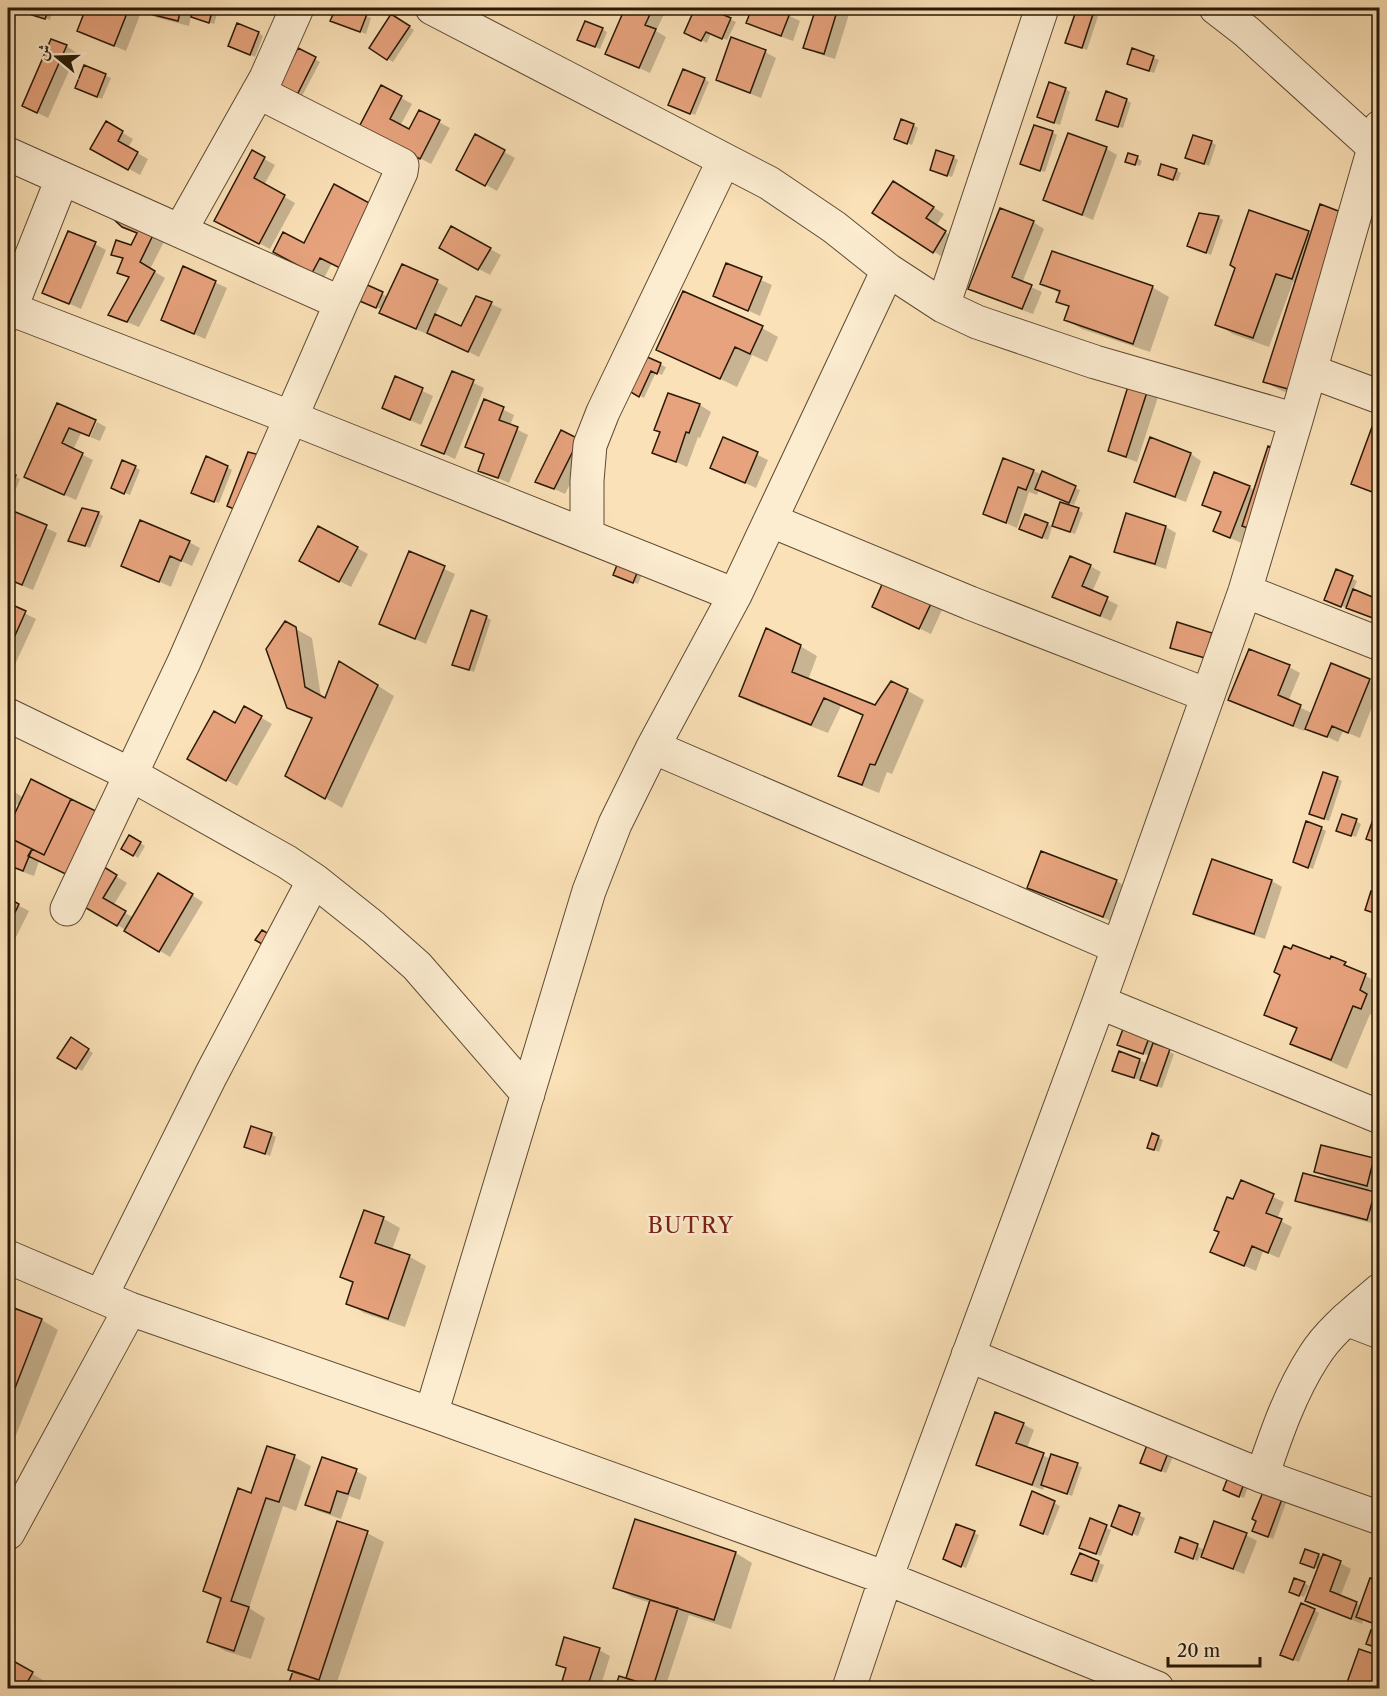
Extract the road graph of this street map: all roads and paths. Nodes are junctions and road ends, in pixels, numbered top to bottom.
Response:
1 (297, 8) edge
2 (432, 8) edge
3 (1042, 8) edge
4 (1216, 8) edge
5 (258, 92) junction
6 (1377, 137) edge
7 (8, 154) edge
8 (724, 160) junction
9 (62, 179) junction
10 (1372, 186) edge
11 (180, 231) junction
12 (888, 270) junction
13 (340, 303) junction
14 (943, 306) junction
15 (8, 311) edge
16 (1310, 371) junction
17 (1380, 397) edge
18 (292, 418) junction
19 (1296, 420) junction
20 (772, 521) junction
21 (587, 536) junction
22 (1245, 591) junction
23 (735, 595) junction
24 (1380, 644) edge
25 (1207, 695) junction
26 (8, 715) edge
27 (652, 747) junction
28 (132, 775) junction
29 (314, 880) junction
30 (67, 909) dead end
31 (1118, 947) junction
32 (1099, 1002) junction
33 (528, 1094) junction
34 (1380, 1117) edge
35 (8, 1257) edge
36 (1380, 1290) edge
37 (115, 1303) junction
38 (1346, 1319) junction
39 (1380, 1332) edge
40 (968, 1355) junction
41 (431, 1414) junction
42 (1262, 1476) junction
43 (1380, 1518) edge
44 (8, 1533) edge
45 (886, 1578) junction
46 (849, 1689) edge
47 (1157, 1689) edge

1 - 5 street
2 - 8 street
3 - 14 street
4 - 6 street
5 - 11 street
5 - 13 street
6 - 10 street
7 - 9 street
8 - 12 street
8 - 21 street
9 - 11 street
9 - 15 street
10 - 16 street
11 - 13 street
12 - 14 street
12 - 20 street
13 - 18 street
14 - 19 street
15 - 18 street
16 - 17 street
16 - 19 street
18 - 21 street
18 - 28 street
19 - 22 street
20 - 23 street
20 - 25 street
21 - 23 street
22 - 24 street
22 - 25 street
23 - 27 street
25 - 31 street
26 - 28 street
27 - 31 street
27 - 33 street
28 - 29 street
28 - 30 street
29 - 33 street
29 - 37 street
31 - 32 street
32 - 34 street
32 - 40 street
33 - 41 street
35 - 37 street
36 - 38 street
37 - 41 street
37 - 44 street
38 - 39 street
38 - 42 street
40 - 42 street
40 - 45 street
41 - 45 street
42 - 43 street
45 - 46 street
45 - 47 street

